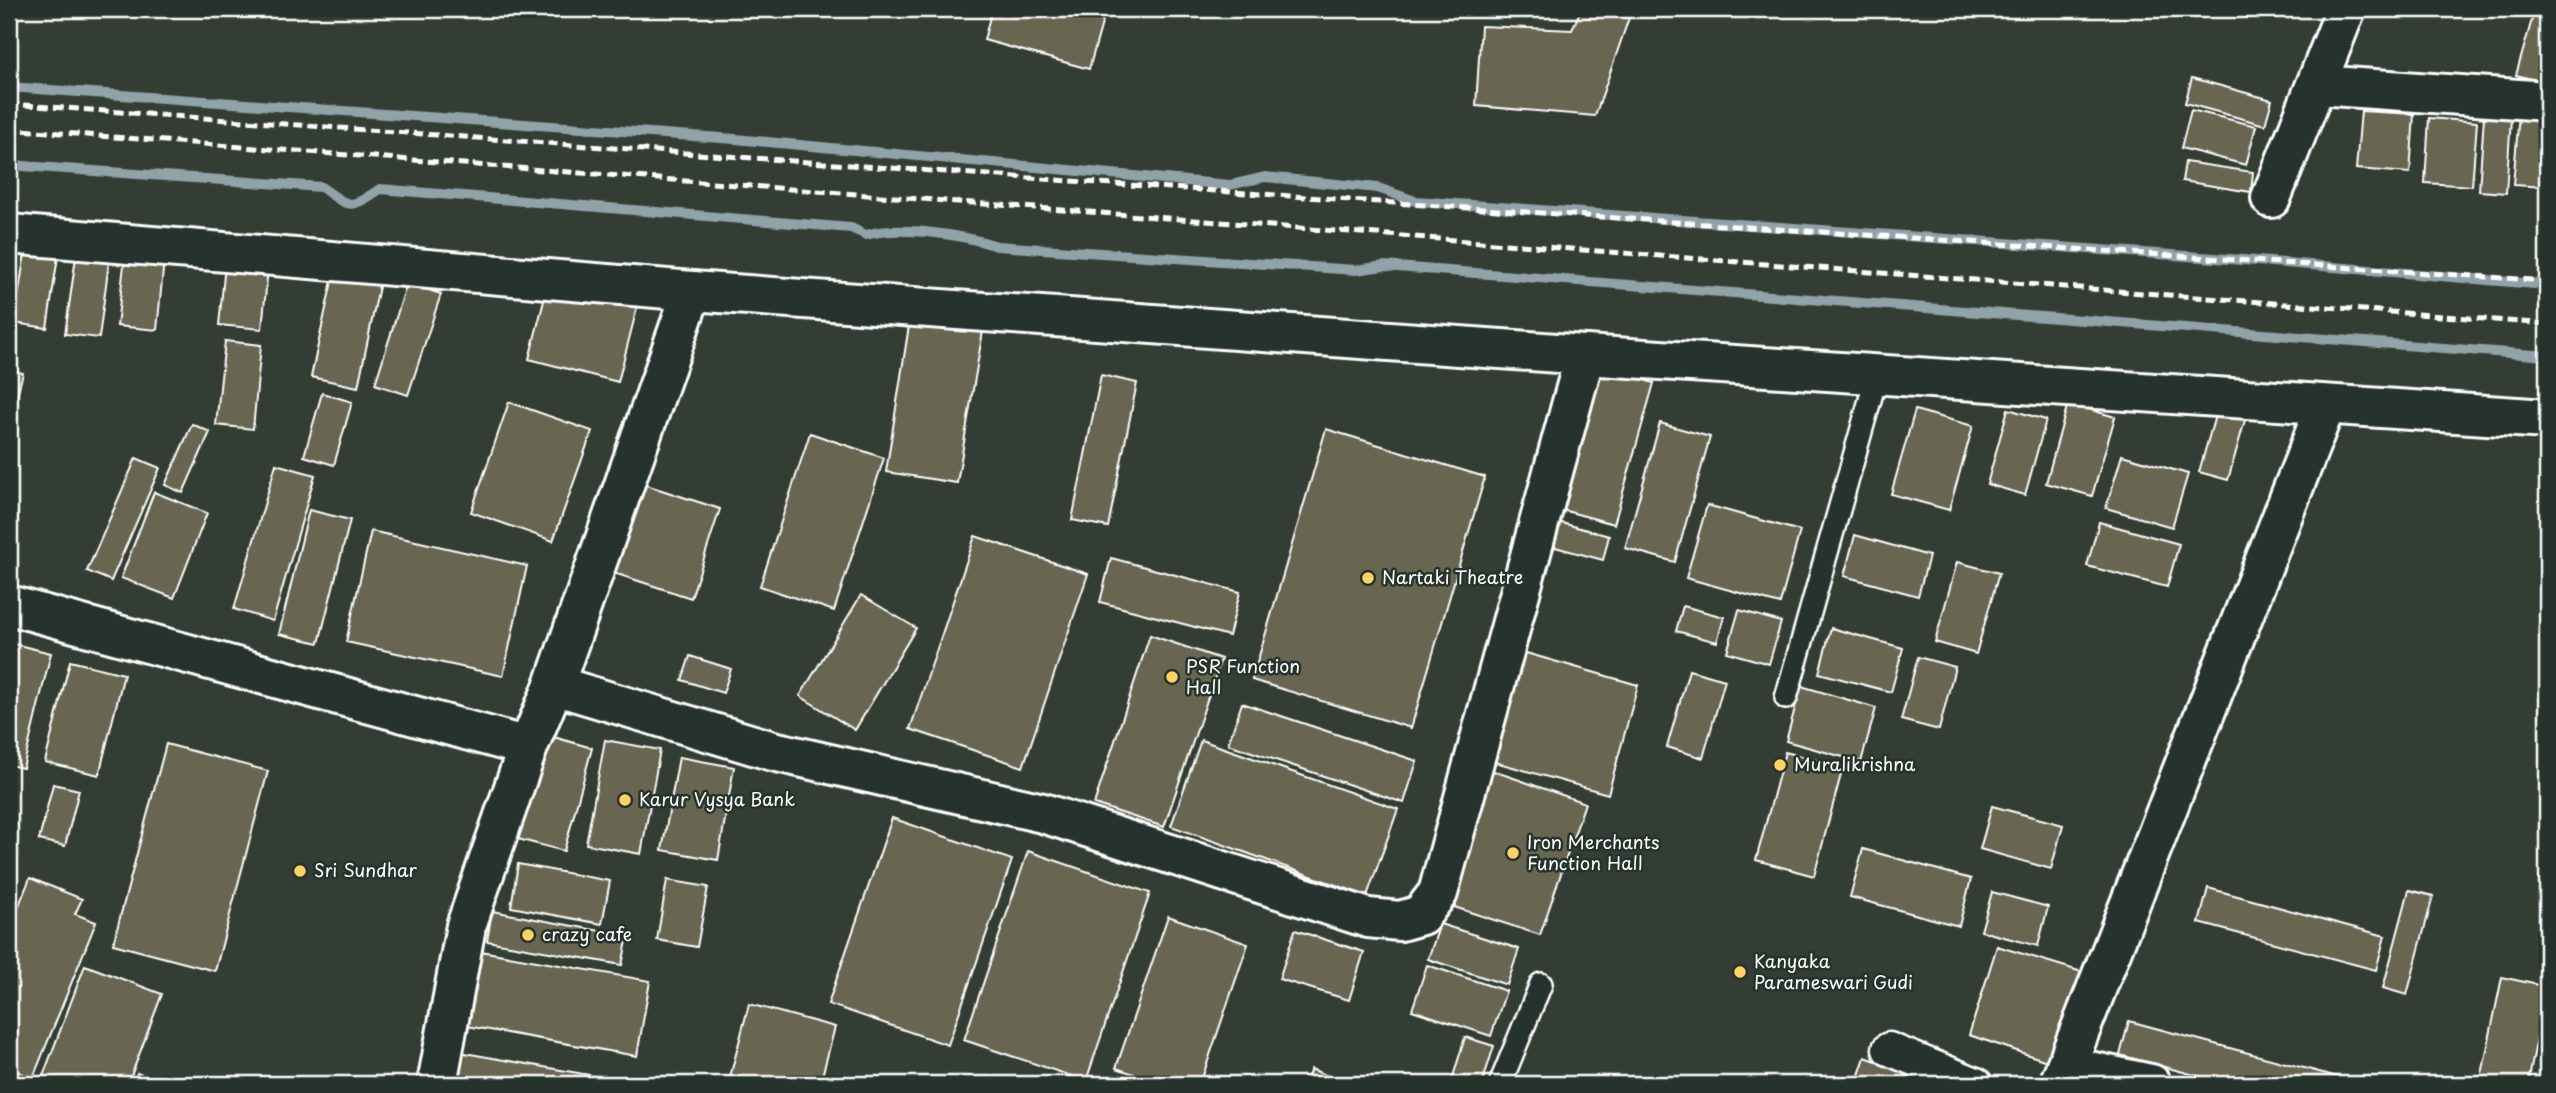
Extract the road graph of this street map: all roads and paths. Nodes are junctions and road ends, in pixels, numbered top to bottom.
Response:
1 (2346, 9) edge
2 (2317, 85) junction
3 (2547, 101) edge
4 (2271, 198) dead end
5 (9, 234) edge
6 (692, 291) junction
7 (1586, 355) junction
8 (1877, 375) junction
9 (2326, 405) junction
10 (2547, 419) edge
11 (9, 605) edge
12 (554, 685) junction
13 (1786, 698) dead end
14 (528, 747) junction
15 (1541, 984) dead end
16 (1889, 1049) dead end
17 (2062, 1075) edge
18 (437, 1084) edge
19 (1500, 1084) edge
20 (1976, 1084) edge
21 (2151, 1084) edge

1 - 2 street
2 - 3 street
2 - 4 street
5 - 6 street
6 - 7 street
6 - 12 street
7 - 8 street
7 - 12 street
8 - 9 street
8 - 13 lane
9 - 10 street
9 - 17 street
11 - 14 street
12 - 14 street
14 - 18 street
15 - 19 lane
16 - 20 street
17 - 21 street

